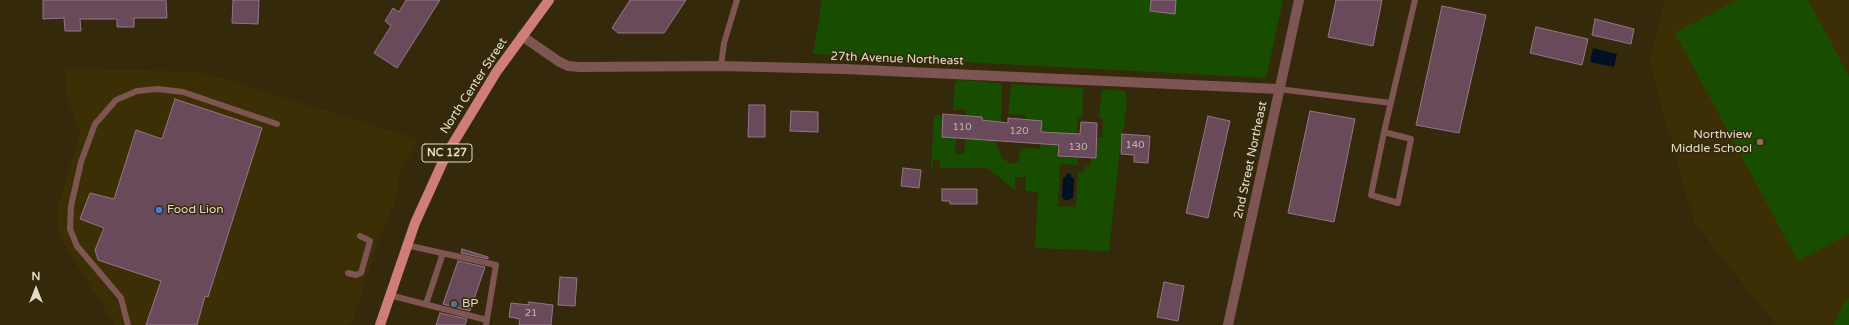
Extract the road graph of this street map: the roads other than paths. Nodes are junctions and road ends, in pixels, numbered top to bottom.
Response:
1 (549, 0) edge
2 (737, 0) edge
3 (1299, 0) edge
4 (1415, 0) edge
5 (522, 36) junction
6 (721, 66) junction
7 (1279, 89) junction
8 (1391, 104) junction
9 (277, 124) dead end
10 (1384, 132) junction
11 (360, 236) dead end
12 (406, 245) junction
13 (443, 253) junction
14 (348, 273) dead end
15 (389, 295) junction
16 (426, 304) junction
17 (486, 323) edge
18 (128, 325) edge
19 (380, 325) edge
20 (1228, 325) edge

1 - 5 main road, North Center Street / NC 127
2 - 6 lane
3 - 7 street, 2nd Street Northeast
4 - 8 lane
5 - 6 street, 27th Avenue Northeast
5 - 12 main road, North Center Street / NC 127
6 - 7 street, 27th Avenue Northeast
7 - 8 lane
7 - 20 street, 2nd Street Northeast
8 - 10 lane
9 - 18 lane
10 - 10 lane
11 - 14 lane
12 - 13 lane
12 - 15 main road, North Center Street / NC 127
13 - 16 lane
13 - 17 lane
15 - 16 lane
15 - 19 main road, North Center Street / NC 127
16 - 17 lane

